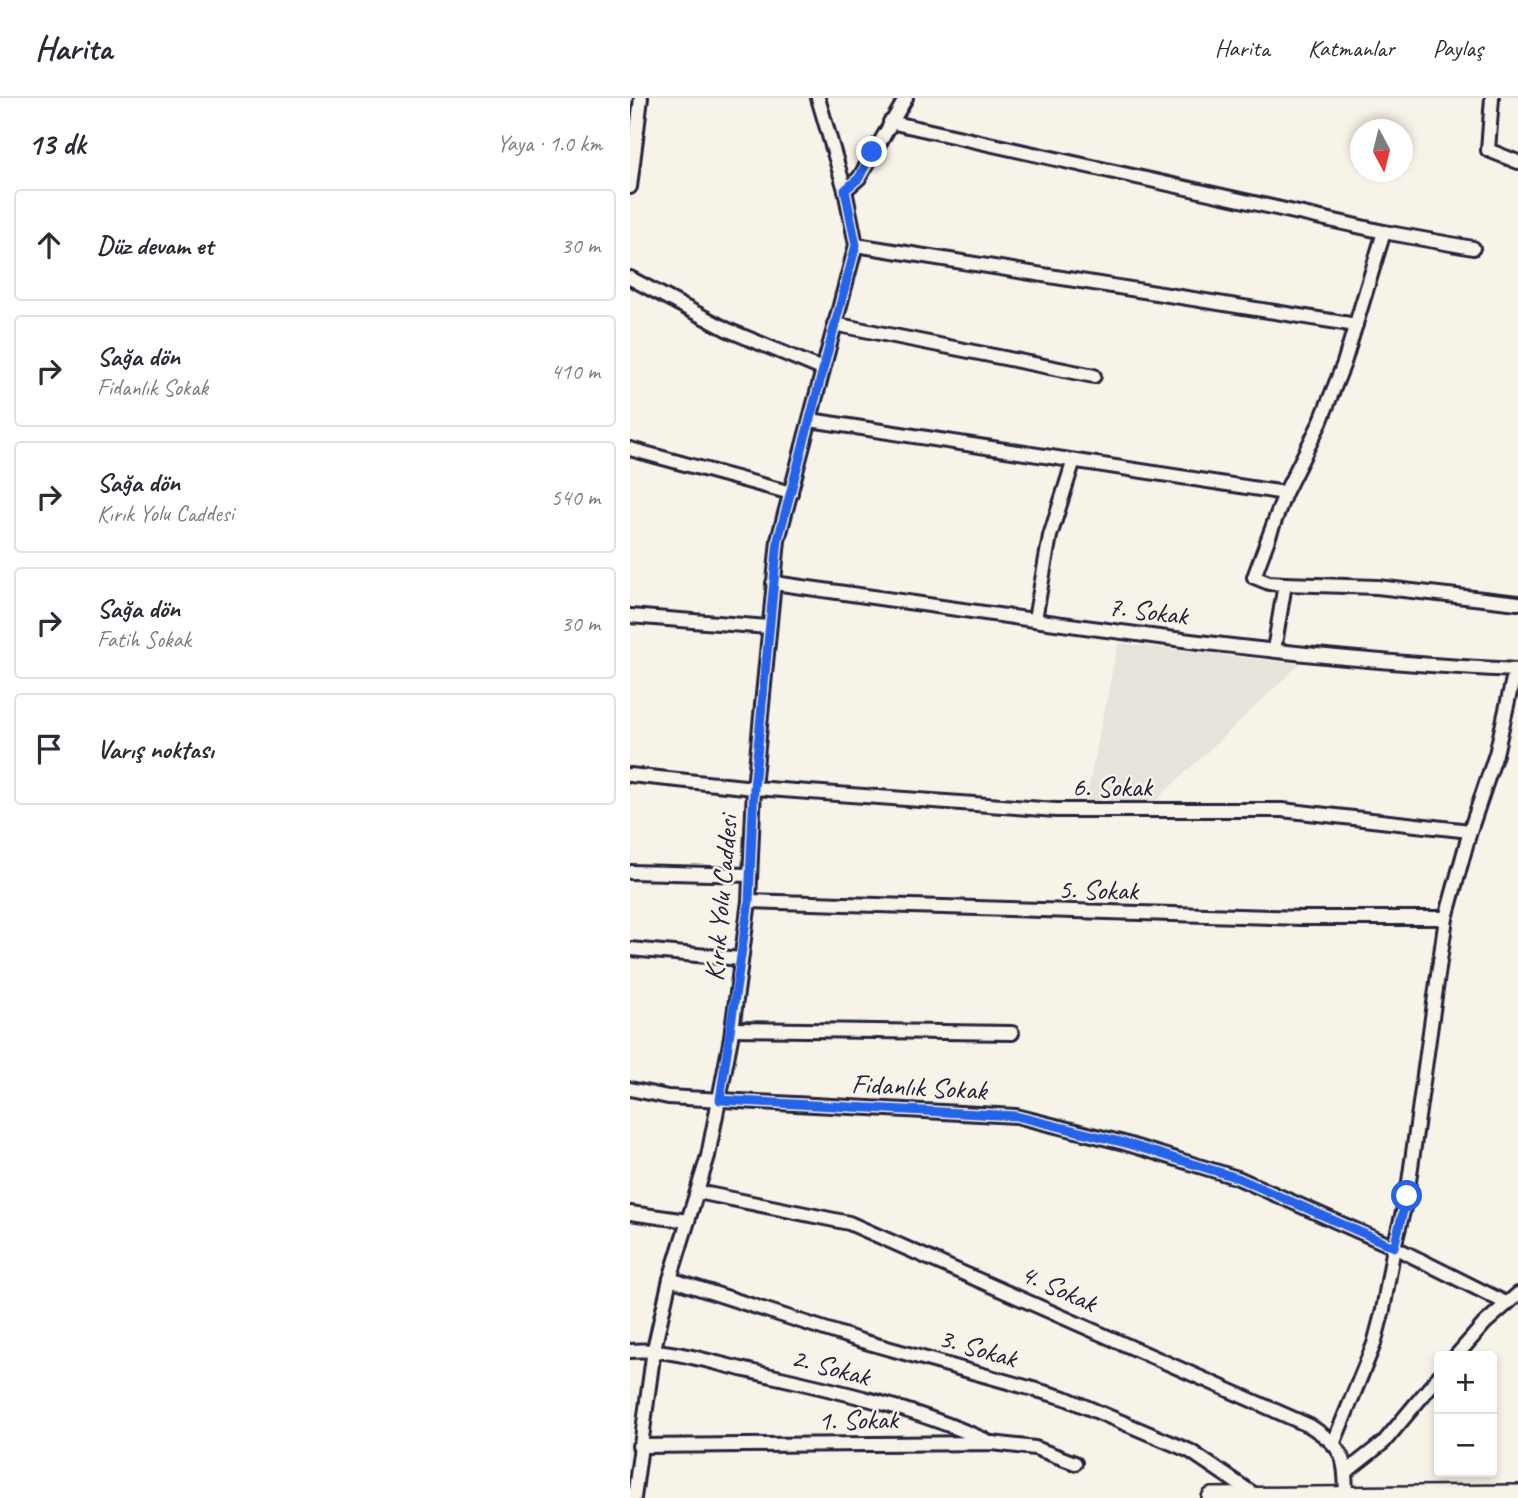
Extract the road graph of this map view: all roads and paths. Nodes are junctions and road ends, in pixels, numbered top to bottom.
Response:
1 (818, 98) edge
2 (906, 98) edge
3 (1492, 98) edge
4 (637, 104) edge
5 (890, 122) junction
6 (1518, 162) edge
7 (630, 187) edge
8 (845, 190) junction
9 (1384, 232) junction
10 (856, 245) junction
11 (1473, 248) dead end
12 (630, 278) edge
13 (834, 324) junction
14 (1356, 325) junction
15 (822, 369) junction
16 (1094, 376) dead end
17 (810, 420) junction
18 (630, 449) edge
19 (1073, 463) junction
20 (1285, 493) junction
21 (791, 494) junction
22 (773, 583) junction
23 (1285, 584) junction
24 (1518, 603) edge
25 (630, 616) edge
26 (1035, 620) junction
27 (768, 627) junction
28 (1274, 650) junction
29 (1516, 670) edge
30 (630, 775) edge
31 (754, 788) junction
32 (1470, 831) junction
33 (630, 872) edge
34 (750, 876) junction
35 (749, 901) junction
36 (1446, 918) junction
37 (630, 949) edge
38 (741, 959) junction
39 (732, 1029) junction
40 (1012, 1033) dead end
41 (630, 1089) edge
42 (720, 1100) junction
43 (698, 1192) junction
44 (630, 1213) edge
45 (688, 1220) junction
46 (1394, 1247) junction
47 (670, 1279) junction
48 (1518, 1294) edge
49 (1506, 1303) junction
50 (654, 1349) junction
51 (630, 1350) edge
52 (1461, 1351) edge
53 (1434, 1382) edge
54 (1334, 1442) junction
55 (992, 1443) junction
56 (639, 1446) junction
57 (1075, 1463) dead end
58 (1346, 1472) junction
59 (1518, 1495) edge
60 (1346, 1496) junction
61 (1258, 1497) edge
62 (634, 1498) edge
63 (1212, 1498) edge

1 - 8 street, Kırık Yolu Caddesi
2 - 5 street
3 - 6 street
4 - 7 street
5 - 8 street
5 - 9 street
8 - 10 street, Kırık Yolu Caddesi
9 - 11 street
9 - 14 street
10 - 13 street, Kırık Yolu Caddesi
10 - 14 street
12 - 15 street
13 - 15 street, Kırık Yolu Caddesi
13 - 16 street
14 - 20 street
15 - 17 street, Kırık Yolu Caddesi
17 - 19 street
17 - 21 street, Kırık Yolu Caddesi
18 - 21 street
19 - 20 street
19 - 26 street
20 - 23 street
21 - 22 street, Kırık Yolu Caddesi
22 - 26 street, 7. Sokak
22 - 27 street, Kırık Yolu Caddesi
23 - 24 street
23 - 28 street
25 - 27 street
26 - 28 street, 7. Sokak
27 - 31 street, Kırık Yolu Caddesi
28 - 29 street, 7. Sokak
29 - 32 street
30 - 31 street, 6. Sokak
31 - 32 street, 6. Sokak
31 - 34 street, Kırık Yolu Caddesi
32 - 36 street
33 - 34 street
34 - 35 street, Kırık Yolu Caddesi
35 - 36 street, 5. Sokak
35 - 38 street, Kırık Yolu Caddesi
36 - 46 street
37 - 38 street
38 - 39 street, Kırık Yolu Caddesi
39 - 40 street
39 - 42 street, Kırık Yolu Caddesi
41 - 42 street, Fidanlık Sokak
42 - 43 street, Kırık Yolu Caddesi
42 - 46 street, Fidanlık Sokak
43 - 45 street, Kırık Yolu Caddesi
43 - 54 street, 4. Sokak
44 - 45 street
45 - 47 street, Kırık Yolu Caddesi
46 - 49 street, Fidanlık Sokak
46 - 54 street
47 - 50 street, Kırık Yolu Caddesi
47 - 61 street, 3. Sokak
48 - 49 street
49 - 52 street
50 - 51 street, 2. Sokak
50 - 55 street, 2. Sokak
50 - 56 street, Kırık Yolu Caddesi
53 - 58 street
54 - 58 street
55 - 56 street, 1. Sokak
55 - 57 street, 1. Sokak
56 - 62 street, Kırık Yolu Caddesi
58 - 60 street
59 - 60 highway
60 - 61 highway
61 - 63 highway

